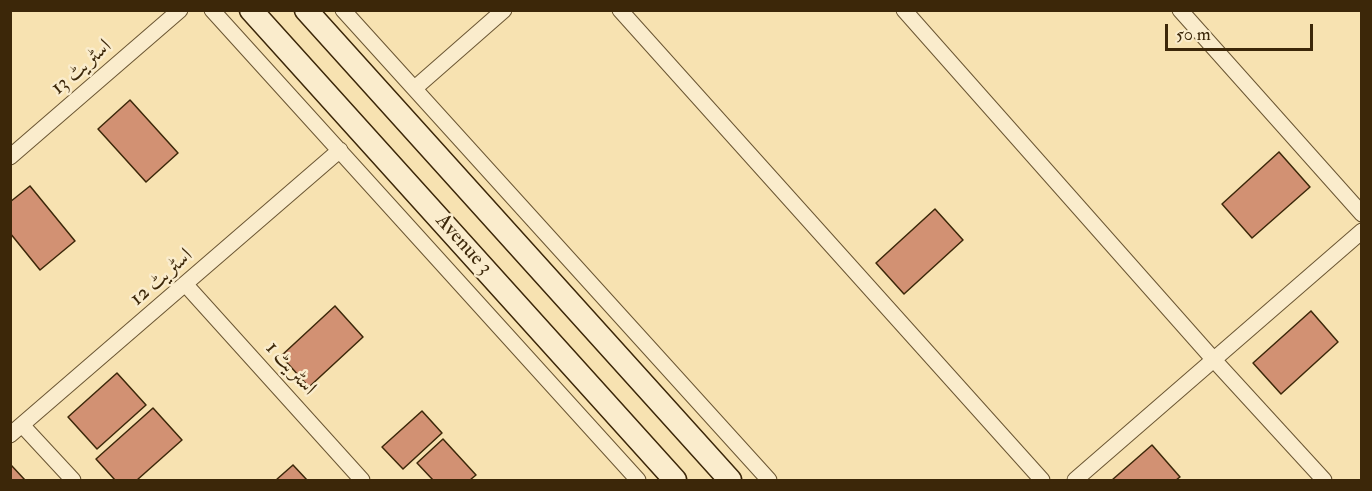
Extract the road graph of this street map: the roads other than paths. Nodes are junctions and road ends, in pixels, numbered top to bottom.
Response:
1 (180, 10) edge
2 (212, 10) edge
3 (251, 10) edge
4 (306, 10) edge
5 (343, 10) edge
6 (504, 10) edge
7 (620, 10) edge
8 (904, 10) edge
9 (1180, 10) edge
10 (274, 36) junction
11 (253, 54) junction
12 (415, 88) junction
13 (340, 150) junction
14 (10, 157) edge
15 (1362, 214) edge
16 (1362, 231) edge
17 (186, 285) junction
18 (1214, 360) junction
19 (16, 430) edge
20 (73, 480) edge
21 (362, 480) edge
22 (638, 480) edge
23 (675, 480) edge
24 (730, 480) edge
25 (769, 480) edge
26 (1042, 480) edge
27 (1075, 480) edge
28 (1324, 480) edge

1 - 14 street, اسٹریٹ 13
2 - 11 street
3 - 10 main road, Avenue 3
4 - 24 main road, Avenue 3
5 - 12 street
6 - 12 street
7 - 26 street
8 - 18 street
9 - 15 street
10 - 11 street
10 - 23 main road, Avenue 3
11 - 13 street
12 - 25 street
13 - 17 street, اسٹریٹ 12
13 - 22 street
16 - 18 street
17 - 19 street, اسٹریٹ 12
17 - 21 street, اسٹریٹ 1
18 - 27 street
18 - 28 street
19 - 20 street

